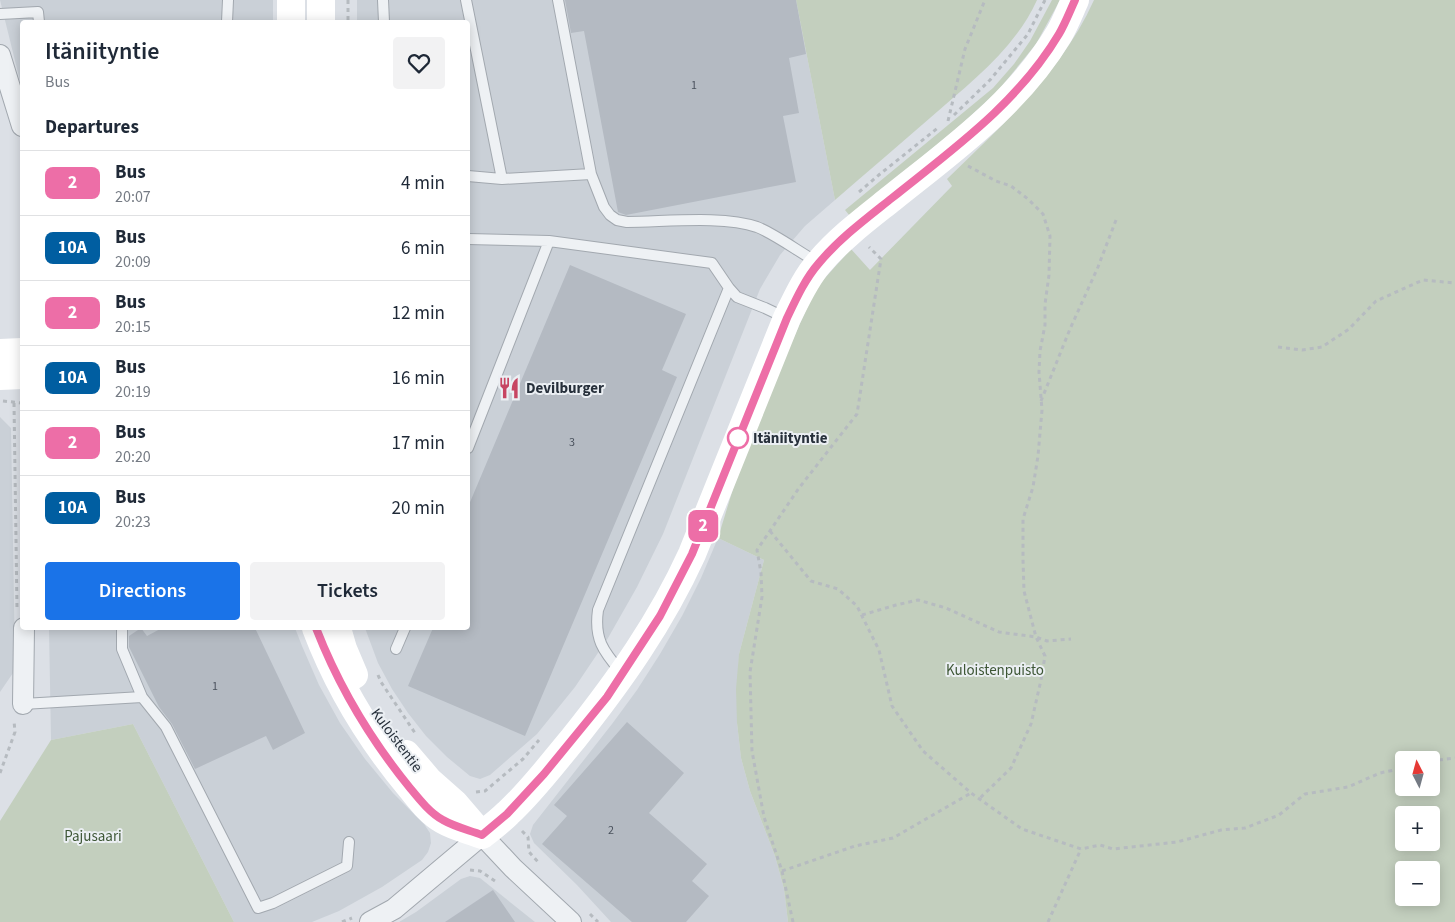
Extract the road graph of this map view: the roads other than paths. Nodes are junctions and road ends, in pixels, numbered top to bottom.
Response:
1 (228, 0) edge
2 (291, 0) edge
3 (321, 0) edge
4 (383, 0) edge
5 (466, 0) edge
6 (558, 0) edge
7 (1075, 0) edge
8 (0, 14) edge
9 (39, 20) edge
10 (227, 20) edge
11 (291, 20) edge
12 (321, 20) edge
13 (384, 20) edge
14 (0, 55) edge
15 (19, 103) edge
16 (591, 174) junction
17 (470, 176) edge
18 (502, 179) junction
19 (470, 239) edge
20 (549, 241) junction
21 (818, 263) junction
22 (728, 288) junction
23 (787, 318) junction
24 (20, 352) edge
25 (0, 353) edge
26 (20, 375) edge
27 (0, 376) edge
28 (470, 443) edge
29 (21, 630) edge
30 (122, 630) edge
31 (317, 630) edge
32 (338, 630) edge
33 (404, 630) edge
34 (396, 649) dead end
35 (623, 674) junction
36 (142, 697) junction
37 (22, 704) joint
38 (482, 835) junction
39 (349, 842) dead end
40 (370, 922) edge
41 (571, 922) edge

1 - 10 lane
2 - 11 street
3 - 12 street
4 - 13 lane
5 - 18 lane
6 - 16 lane
7 - 21 street
8 - 9 lane
14 - 15 street
16 - 18 lane
16 - 21 lane
17 - 18 lane
19 - 20 lane
20 - 22 lane
20 - 28 lane
21 - 23 street
22 - 23 lane
22 - 35 lane
23 - 35 street
24 - 25 street
26 - 27 street
29 - 37 street
30 - 36 lane
31 - 38 street, Kuloistentie
32 - 38 street, Kuloistentie
33 - 34 lane
35 - 38 street
36 - 37 lane
36 - 39 lane
38 - 40 street
38 - 41 street, Kuloistentie

